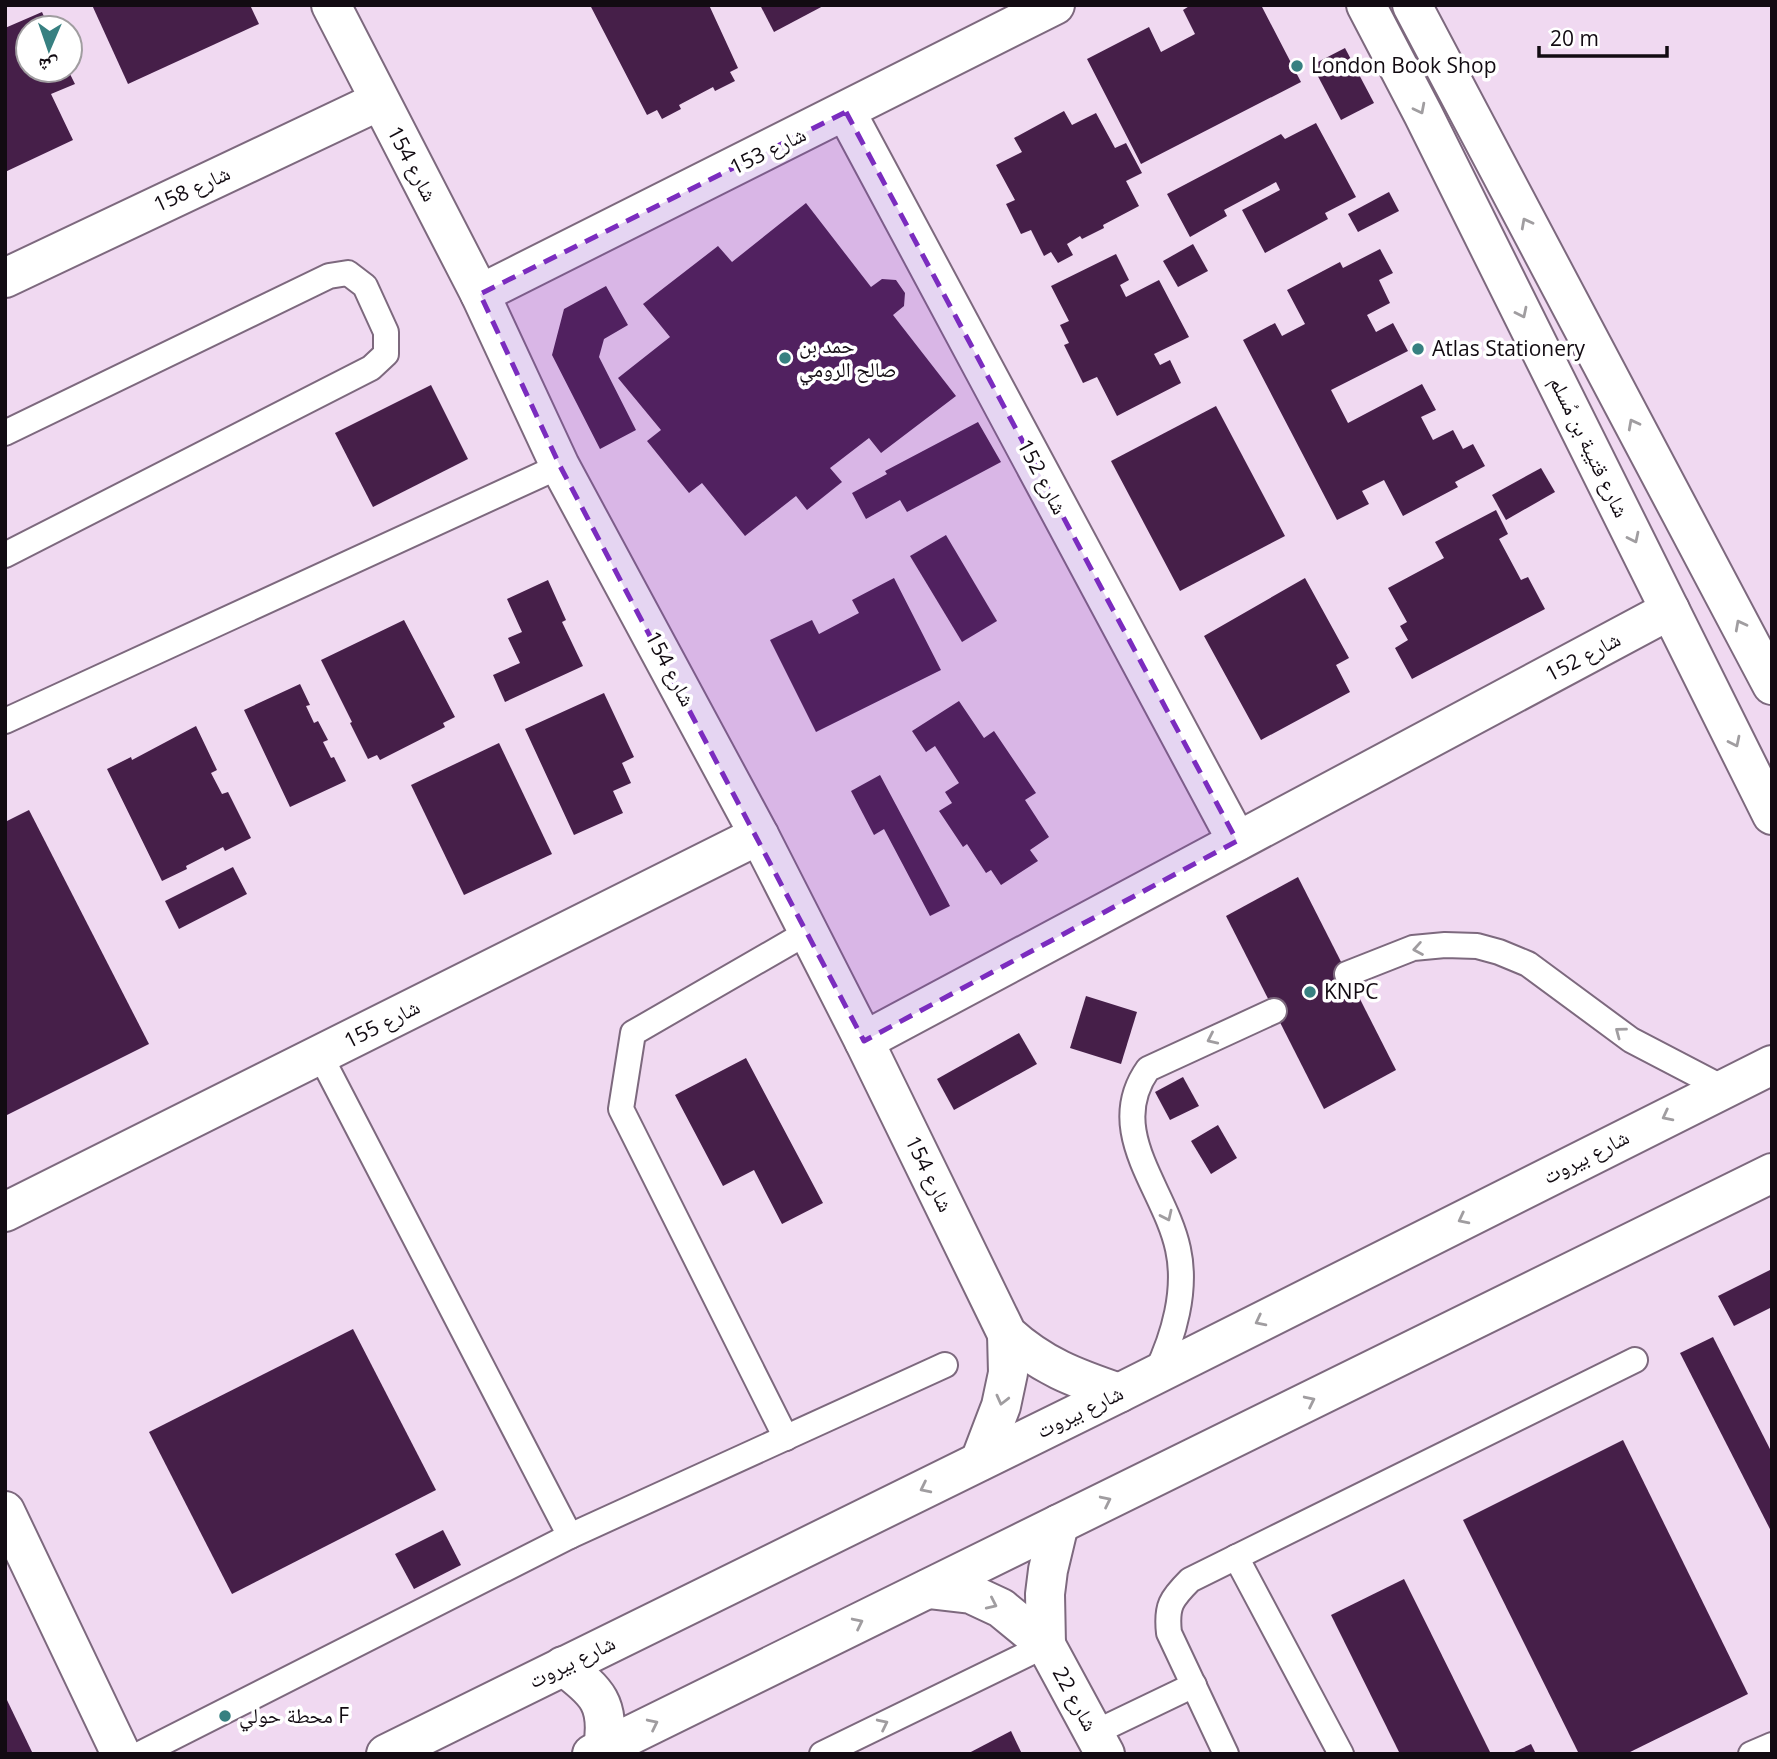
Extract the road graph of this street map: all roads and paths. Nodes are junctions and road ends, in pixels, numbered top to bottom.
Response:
1 (331, 5) edge
2 (1055, 5) edge
3 (1366, 5) edge
4 (1412, 5) edge
5 (379, 101) junction
6 (846, 112) junction
7 (5, 278) edge
8 (480, 294) junction
9 (5, 433) edge
10 (560, 466) junction
11 (5, 555) edge
12 (1670, 610) junction
13 (1772, 685) edge
14 (5, 721) edge
15 (1772, 815) edge
16 (759, 835) junction
17 (1237, 841) junction
18 (808, 932) junction
19 (1347, 974) dead end
20 (1274, 1011) dead end
21 (1772, 1039) edge
22 (864, 1041) junction
23 (320, 1055) junction
24 (1747, 1077) edge
25 (1772, 1173) edge
26 (5, 1212) edge
27 (1007, 1334) junction
28 (1635, 1360) dead end
29 (945, 1365) dead end
30 (1156, 1373) junction
31 (1119, 1393) junction
32 (786, 1438) junction
33 (979, 1461) junction
34 (5, 1511) edge
35 (1059, 1524) junction
36 (570, 1536) junction
37 (1236, 1557) junction
38 (928, 1589) junction
39 (1046, 1645) junction
40 (563, 1666) junction
41 (1194, 1685) junction
42 (1099, 1744) edge
43 (1772, 1745) edge
44 (598, 1751) edge
45 (121, 1754) edge
46 (140, 1754) edge
47 (386, 1754) edge
48 (822, 1754) edge
49 (1226, 1754) edge
50 (1341, 1754) edge
51 (1751, 1754) edge

1 - 5 street, شارع 154
2 - 6 street, شارع 153
3 -> 12 street, شارع قتيبة بن مُسلم
13 -> 4 street
5 - 7 street, شارع 158
5 - 8 street, شارع 154
6 - 8 street, شارع 153
6 - 17 street, شارع 152
8 - 10 street, شارع 154
9 - 11 lane
10 - 14 lane
10 - 16 street, شارع 154
12 -> 15 street, شارع قتيبة بن مُسلم
12 - 17 street, شارع 152
16 - 18 street, شارع 154
16 - 23 street, شارع 155
17 - 22 street, شارع 152
18 - 22 street, شارع 154
18 - 32 lane
24 -> 19 lane
20 -> 30 lane
21 - 24 street
22 - 27 street, شارع 154
23 - 26 street, شارع 155
23 - 36 lane
24 -> 30 street, شارع بيروت
35 -> 25 street
27 - 31 street, شارع 154
27 -> 33 street, شارع 154
28 - 37 lane
29 - 32 lane
30 - 31 street, شارع بيروت
31 - 33 street, شارع بيروت
32 - 36 lane
33 -> 40 street, شارع بيروت
34 - 45 street
35 - 38 street
35 - 39 street, شارع 22
36 - 46 lane
37 - 41 lane
37 - 50 lane
38 -> 39 street, شارع 22
44 -> 38 street
39 - 42 street, شارع 22
48 -> 39 lane
40 - 44 street
40 - 47 street, شارع بيروت
41 - 42 lane
41 - 49 lane
43 - 51 lane

